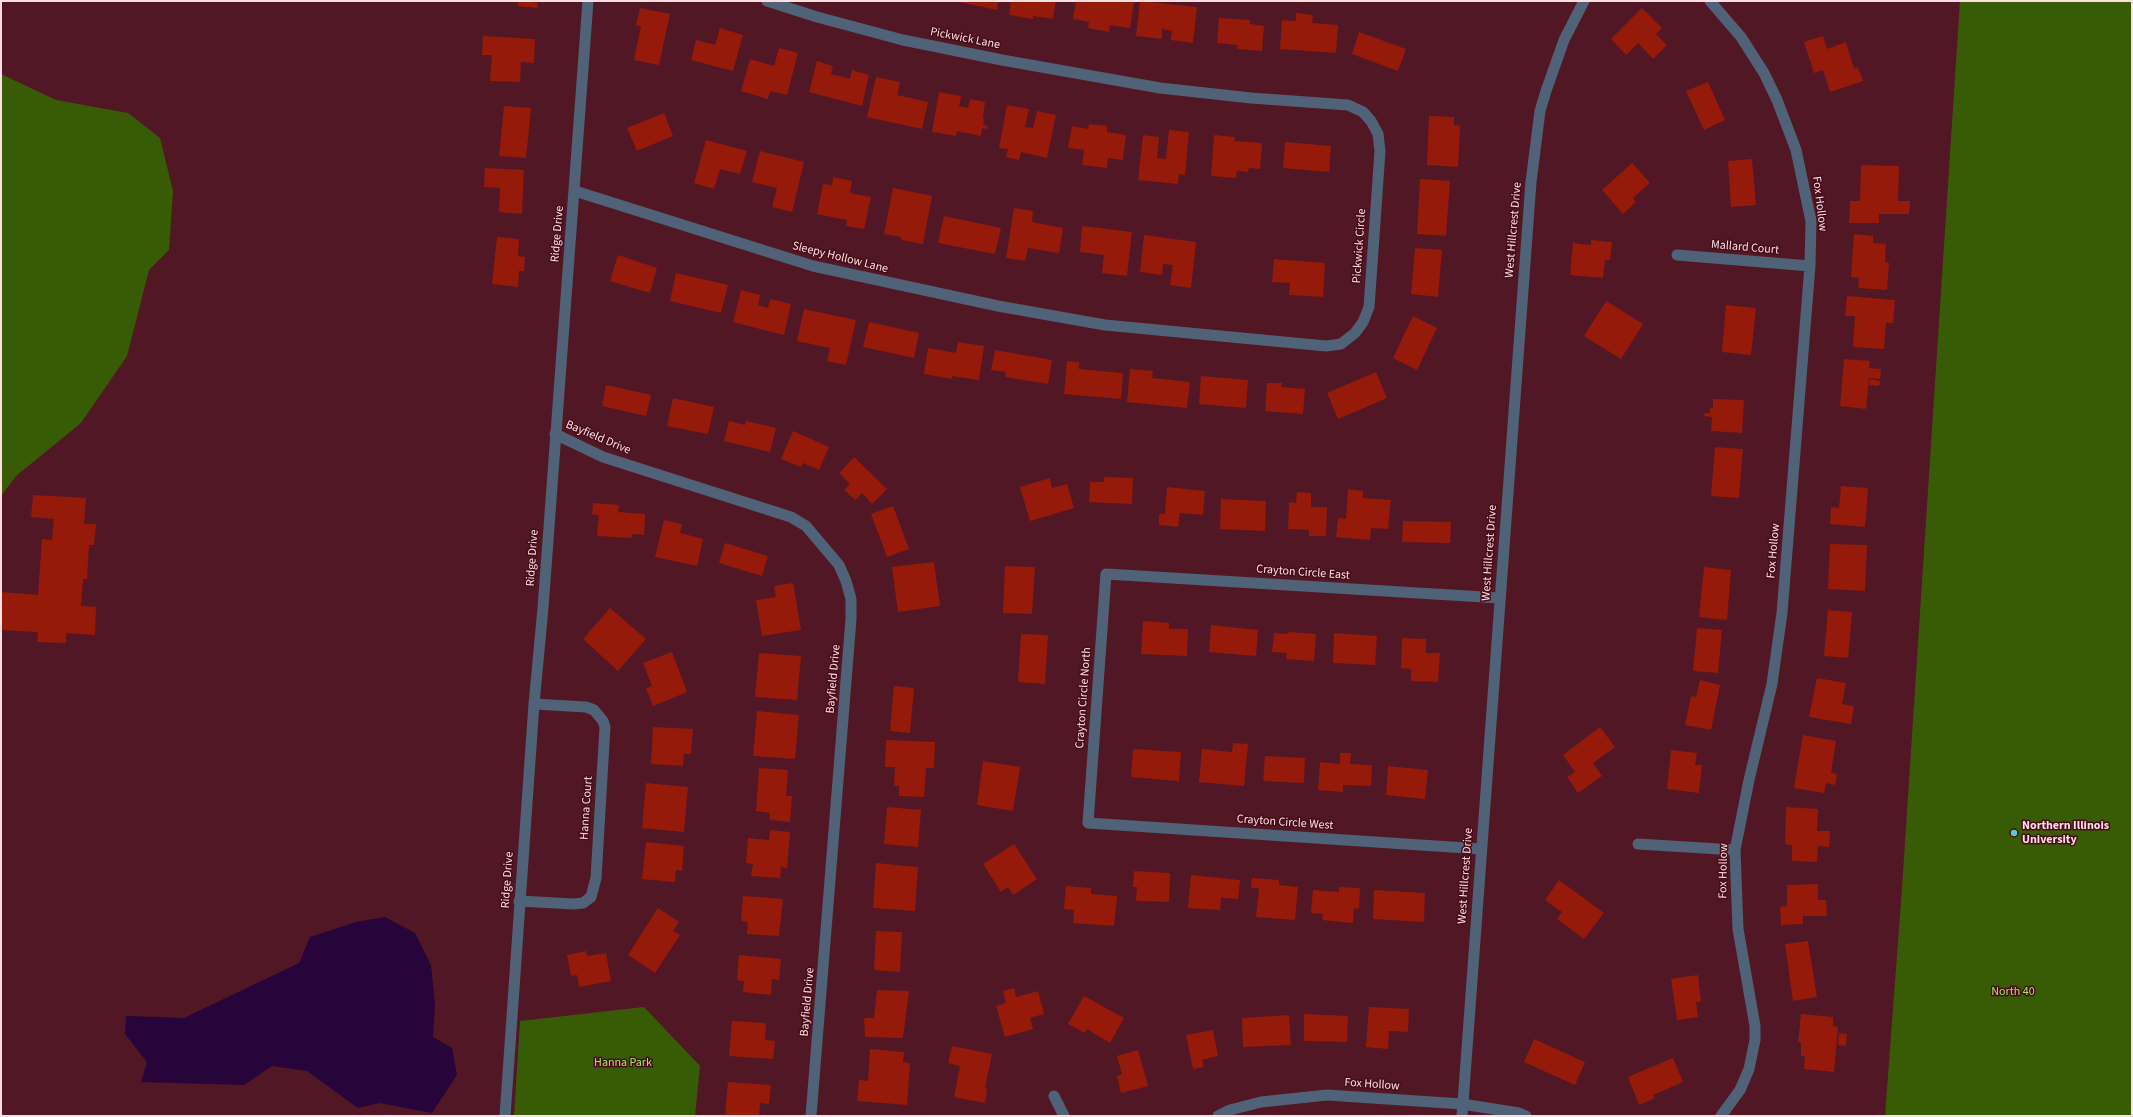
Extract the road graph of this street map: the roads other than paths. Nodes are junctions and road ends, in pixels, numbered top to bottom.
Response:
1 (588, 1) edge
2 (767, 1) edge
3 (1584, 1) edge
4 (1710, 1) edge
5 (1160, 88) joint
6 (575, 191) junction
7 (1677, 255) dead end
8 (1810, 266) junction
9 (1105, 326) joint
10 (555, 434) junction
11 (1106, 574) joint
12 (1500, 598) junction
13 (534, 704) junction
14 (1088, 823) joint
15 (1638, 844) dead end
16 (1481, 849) junction
17 (1735, 850) junction
18 (519, 901) junction
19 (1054, 1096) dead end
20 (1462, 1104) junction
21 (505, 1116) edge
22 (811, 1116) edge
23 (1064, 1116) edge
24 (1218, 1116) edge
25 (1462, 1116) edge
26 (1526, 1116) edge
27 (1721, 1116) edge

1 - 6 street, Ridge Drive
2 - 5 street, Pickwick Lane
3 - 12 street, West Hillcrest Drive
4 - 8 street, Fox Hollow
5 - 9 street, Pickwick Circle
6 - 9 street, Sleepy Hollow Lane
6 - 10 street, Ridge Drive
7 - 8 street, Mallard Court
8 - 17 street, Fox Hollow
10 - 13 street, Ridge Drive
10 - 22 street, Bayfield Drive
11 - 12 street, Crayton Circle East
11 - 14 street, Crayton Circle North
12 - 16 street, West Hillcrest Drive
13 - 18 street, Ridge Drive
13 - 18 street, Hanna Court
14 - 16 street, Crayton Circle West
15 - 17 street
16 - 20 street, West Hillcrest Drive
17 - 27 street, Fox Hollow
18 - 21 street, Ridge Drive
19 - 23 street
20 - 24 street, Fox Hollow
20 - 25 street, West Hillcrest Drive
20 - 26 street, Fox Hollow

